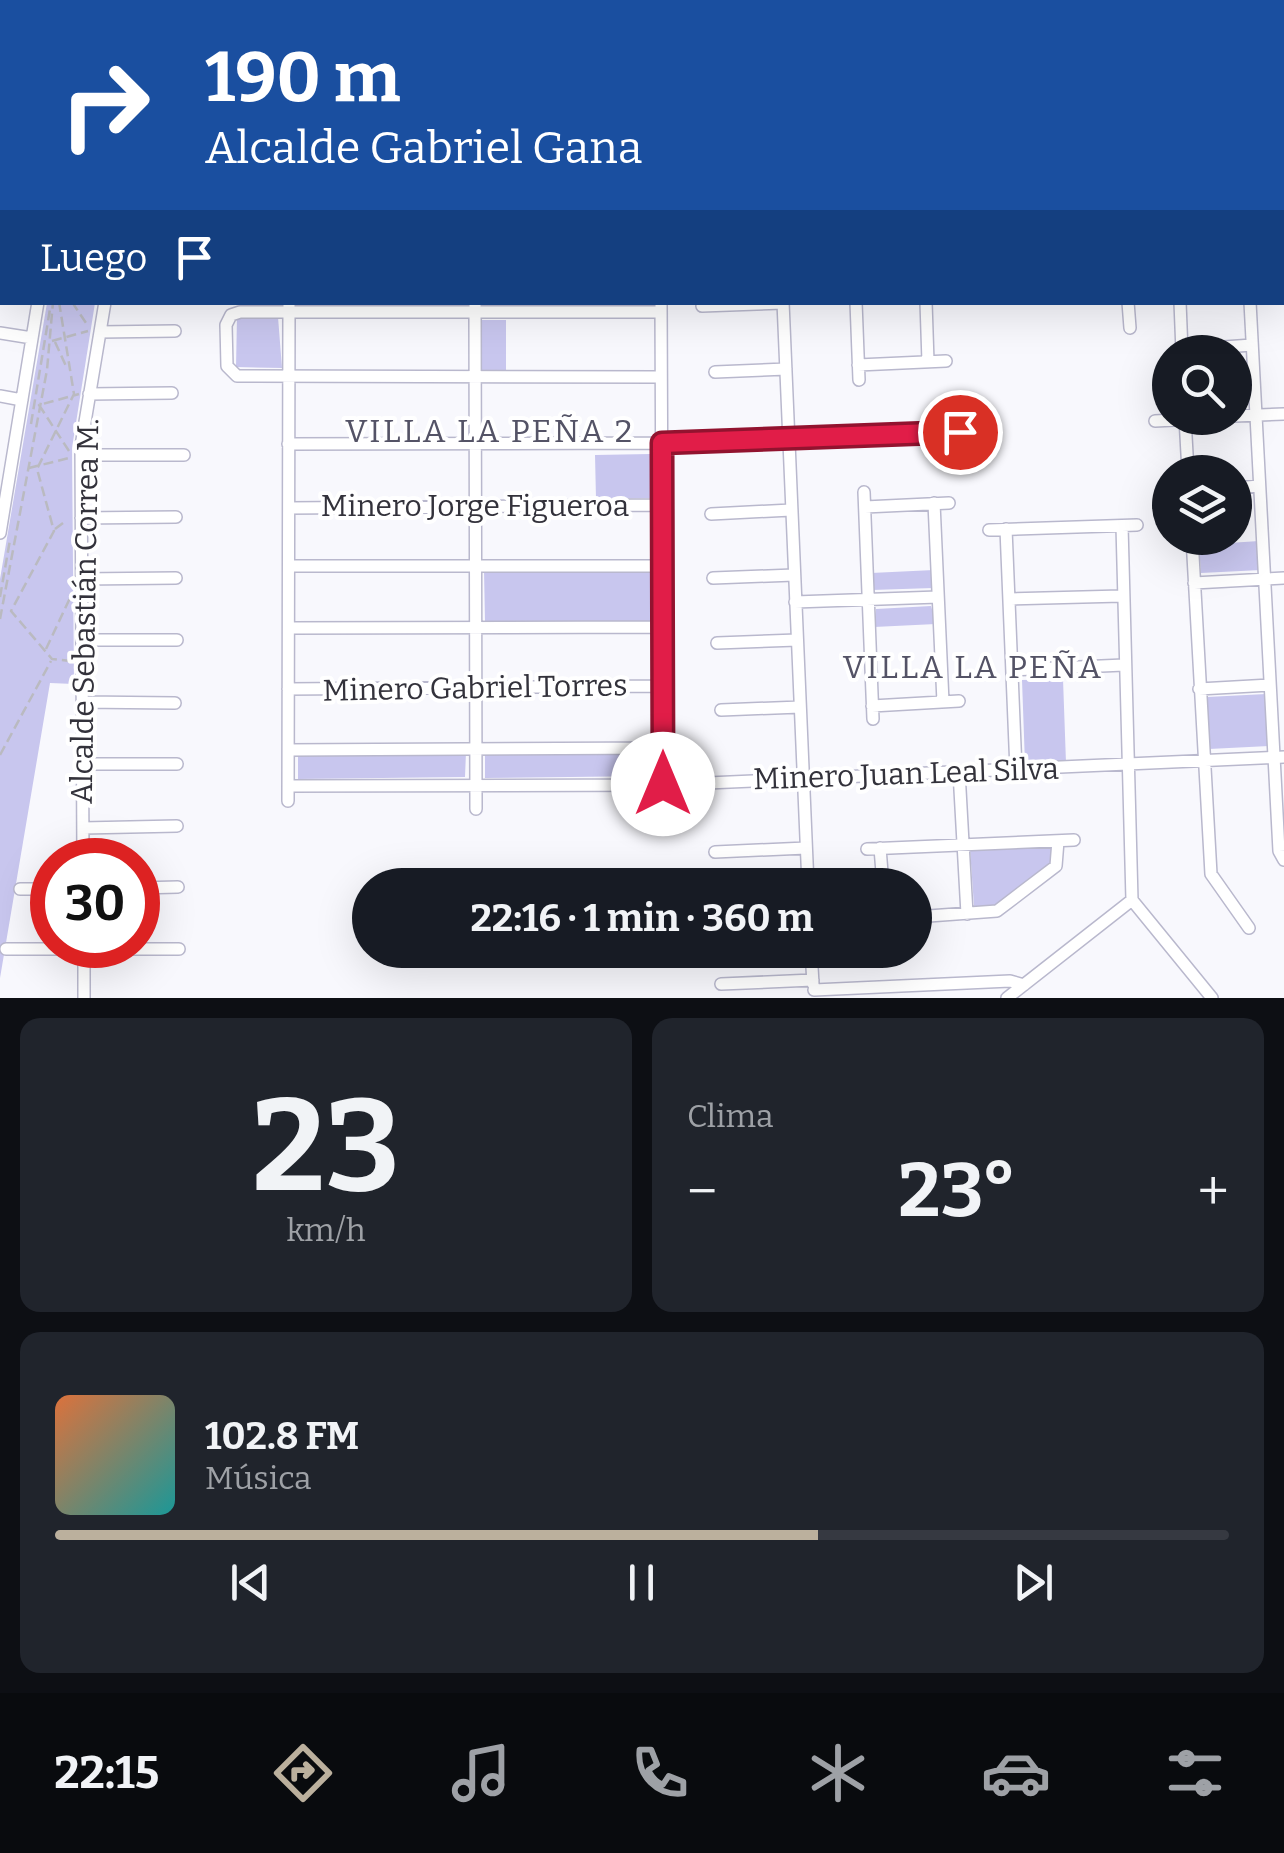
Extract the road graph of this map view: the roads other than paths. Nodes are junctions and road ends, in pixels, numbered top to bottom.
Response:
1 (38, 305) edge
2 (104, 305) edge
3 (729, 305) edge
4 (783, 305) edge
5 (856, 305) edge
6 (926, 305) edge
7 (1128, 305) edge
8 (1180, 305) edge
9 (1250, 305) edge
10 (702, 306) dead end
11 (288, 307) edge
12 (475, 307) edge
13 (661, 307) edge
14 (1130, 328) dead end
15 (95, 331) junction
16 (175, 331) dead end
17 (0, 333) edge
18 (1181, 335) edge
19 (1252, 335) edge
20 (32, 338) junction
21 (1252, 345) edge
22 (946, 361) dead end
23 (928, 362) junction
24 (858, 365) junction
25 (786, 369) junction
26 (716, 372) dead end
27 (288, 376) junction
28 (474, 377) junction
29 (661, 377) junction
30 (858, 380) dead end
31 (172, 393) dead end
32 (90, 394) junction
33 (0, 396) edge
34 (22, 400) junction
35 (1284, 414) edge
36 (1252, 415) edge
37 (1256, 415) junction
38 (960, 432) dead end
39 (788, 438) junction
40 (662, 443) junction
41 (288, 444) junction
42 (474, 444) junction
43 (81, 455) junction
44 (184, 455) dead end
45 (5, 468) edge
46 (1260, 486) junction
47 (1252, 487) edge
48 (864, 492) dead end
49 (949, 503) dead end
50 (934, 504) junction
51 (662, 505) junction
52 (474, 506) junction
53 (865, 507) junction
54 (288, 508) junction
55 (792, 510) junction
56 (711, 514) dead end
57 (176, 517) dead end
58 (82, 518) junction
59 (1137, 525) dead end
60 (1122, 526) junction
61 (1006, 529) junction
62 (989, 530) dead end
63 (0, 533) edge
64 (1193, 555) edge
65 (288, 566) junction
66 (474, 566) junction
67 (662, 566) junction
68 (794, 575) junction
69 (176, 578) dead end
70 (713, 578) dead end
71 (1284, 578) edge
72 (82, 579) junction
73 (1264, 580) junction
74 (1194, 583) junction
75 (1121, 596) junction
76 (938, 598) junction
77 (868, 600) junction
78 (1011, 600) junction
79 (795, 602) junction
80 (662, 627) junction
81 (288, 628) junction
82 (475, 628) junction
83 (82, 640) junction
84 (177, 640) dead end
85 (797, 640) junction
86 (717, 643) dead end
87 (1124, 666) junction
88 (1013, 670) junction
89 (662, 686) junction
90 (1270, 686) junction
91 (475, 688) junction
92 (1199, 689) junction
93 (288, 690) junction
94 (959, 701) dead end
95 (82, 702) junction
96 (943, 702) junction
97 (175, 703) dead end
98 (800, 707) junction
99 (721, 710) dead end
100 (662, 748) junction
101 (476, 749) junction
102 (288, 750) junction
103 (1279, 757) edge
104 (1203, 762) junction
105 (83, 764) junction
106 (177, 764) dead end
107 (1128, 766) junction
108 (1016, 770) junction
109 (959, 772) junction
110 (802, 778) junction
111 (663, 784) junction
112 (476, 785) junction
113 (288, 786) junction
114 (288, 801) dead end
115 (476, 809) dead end
116 (177, 826) dead end
117 (83, 828) junction
118 (83, 838) edge
119 (1074, 840) dead end
120 (1058, 841) junction
121 (963, 845) junction
122 (806, 848) junction
123 (715, 852) dead end
124 (1284, 860) edge
125 (807, 868) edge
126 (878, 868) edge
127 (160, 887) edge
128 (178, 887) dead end
129 (20, 889) dead end
130 (30, 889) edge
131 (1132, 900) junction
132 (966, 914) junction
133 (932, 915) edge
134 (1249, 928) dead end
135 (30, 948) edge
136 (6, 949) dead end
137 (160, 949) edge
138 (179, 949) dead end
139 (84, 968) edge
140 (721, 984) dead end
141 (1024, 985) junction
142 (814, 990) edge
143 (84, 998) edge
144 (1007, 998) edge
145 (1212, 998) edge

1 - 20 street
2 - 15 street, Alcalde Sebastián Correa M.
3 - 10 street
4 - 25 street
5 - 24 street
6 - 23 street
7 - 14 street
8 - 18 street
9 - 19 street
11 - 12 street
11 - 27 street
11 - 27 street
12 - 13 street
12 - 28 street
13 - 29 street
15 - 16 street
15 - 32 street, Alcalde Sebastián Correa M.
17 - 20 street
20 - 34 street
21 - 37 street
22 - 23 street
23 - 24 street
24 - 30 street
25 - 26 street
25 - 39 street
27 - 28 street
27 - 41 street
28 - 29 street
28 - 42 street
29 - 40 street
31 - 32 street
32 - 43 street, Alcalde Sebastián Correa M.
33 - 34 street
34 - 45 street
35 - 37 street
36 - 37 street
37 - 46 street
38 - 39 street
39 - 40 street
39 - 55 street
40 - 42 street
40 - 51 street
41 - 42 street
41 - 54 street
42 - 52 street
43 - 44 street
43 - 58 street, Alcalde Sebastián Correa M.
45 - 63 street
46 - 47 street
46 - 73 street
48 - 53 street
49 - 50 street
50 - 53 street
50 - 76 street
51 - 52 street, Minero Jorge Figueroa
51 - 67 street
52 - 54 street, Minero Jorge Figueroa
52 - 66 street
53 - 77 street
54 - 65 street
55 - 56 street
55 - 68 street
57 - 58 street
58 - 72 street, Alcalde Sebastián Correa M.
59 - 60 street
60 - 61 street
60 - 75 street
61 - 62 street
61 - 78 street
64 - 74 street
65 - 66 street
65 - 81 street
66 - 67 street
66 - 82 street
67 - 80 street
68 - 70 street
68 - 79 street
69 - 72 street
71 - 73 street
72 - 83 street, Alcalde Sebastián Correa M.
73 - 74 street
73 - 90 street
74 - 92 street
75 - 78 street
75 - 87 street
76 - 77 street
76 - 96 street
77 - 79 street
77 - 96 street
78 - 88 street
79 - 85 street
80 - 82 street
80 - 89 street
81 - 82 street
81 - 93 street
82 - 91 street
83 - 84 street
83 - 95 street, Alcalde Sebastián Correa M.
85 - 86 street
85 - 98 street
87 - 88 street
87 - 107 street
88 - 108 street
89 - 91 street, Minero Gabriel Torres
89 - 100 street
90 - 92 street
90 - 103 street
91 - 93 street, Minero Gabriel Torres
91 - 101 street
92 - 104 street
93 - 102 street
94 - 96 street
95 - 97 street
95 - 105 street, Alcalde Sebastián Correa M.
98 - 99 street
98 - 110 street
100 - 101 street
100 - 111 street
101 - 102 street
101 - 112 street
102 - 113 street
103 - 104 street, Minero Juan Leal Silva
103 - 124 street
104 - 107 street, Minero Juan Leal Silva
104 - 134 street
105 - 106 street
105 - 117 street, Alcalde Sebastián Correa M.
107 - 108 street, Minero Juan Leal Silva
107 - 131 street
108 - 109 street, Minero Juan Leal Silva
109 - 110 street, Minero Juan Leal Silva
109 - 121 street
110 - 111 street, Minero Juan Leal Silva
110 - 122 street
111 - 112 street, Minero Juan Leal Silva
112 - 113 street, Minero Juan Leal Silva
112 - 115 street
113 - 114 street
116 - 117 street
117 - 118 street, Alcalde Sebastián Correa M.
119 - 120 street
120 - 121 street
120 - 132 street
121 - 126 street
121 - 132 street
122 - 123 street
122 - 125 street
127 - 128 street
129 - 130 street
131 - 141 street
131 - 145 street
132 - 133 street
135 - 136 street
137 - 138 street
139 - 143 street
140 - 142 street
141 - 142 street
141 - 144 street

